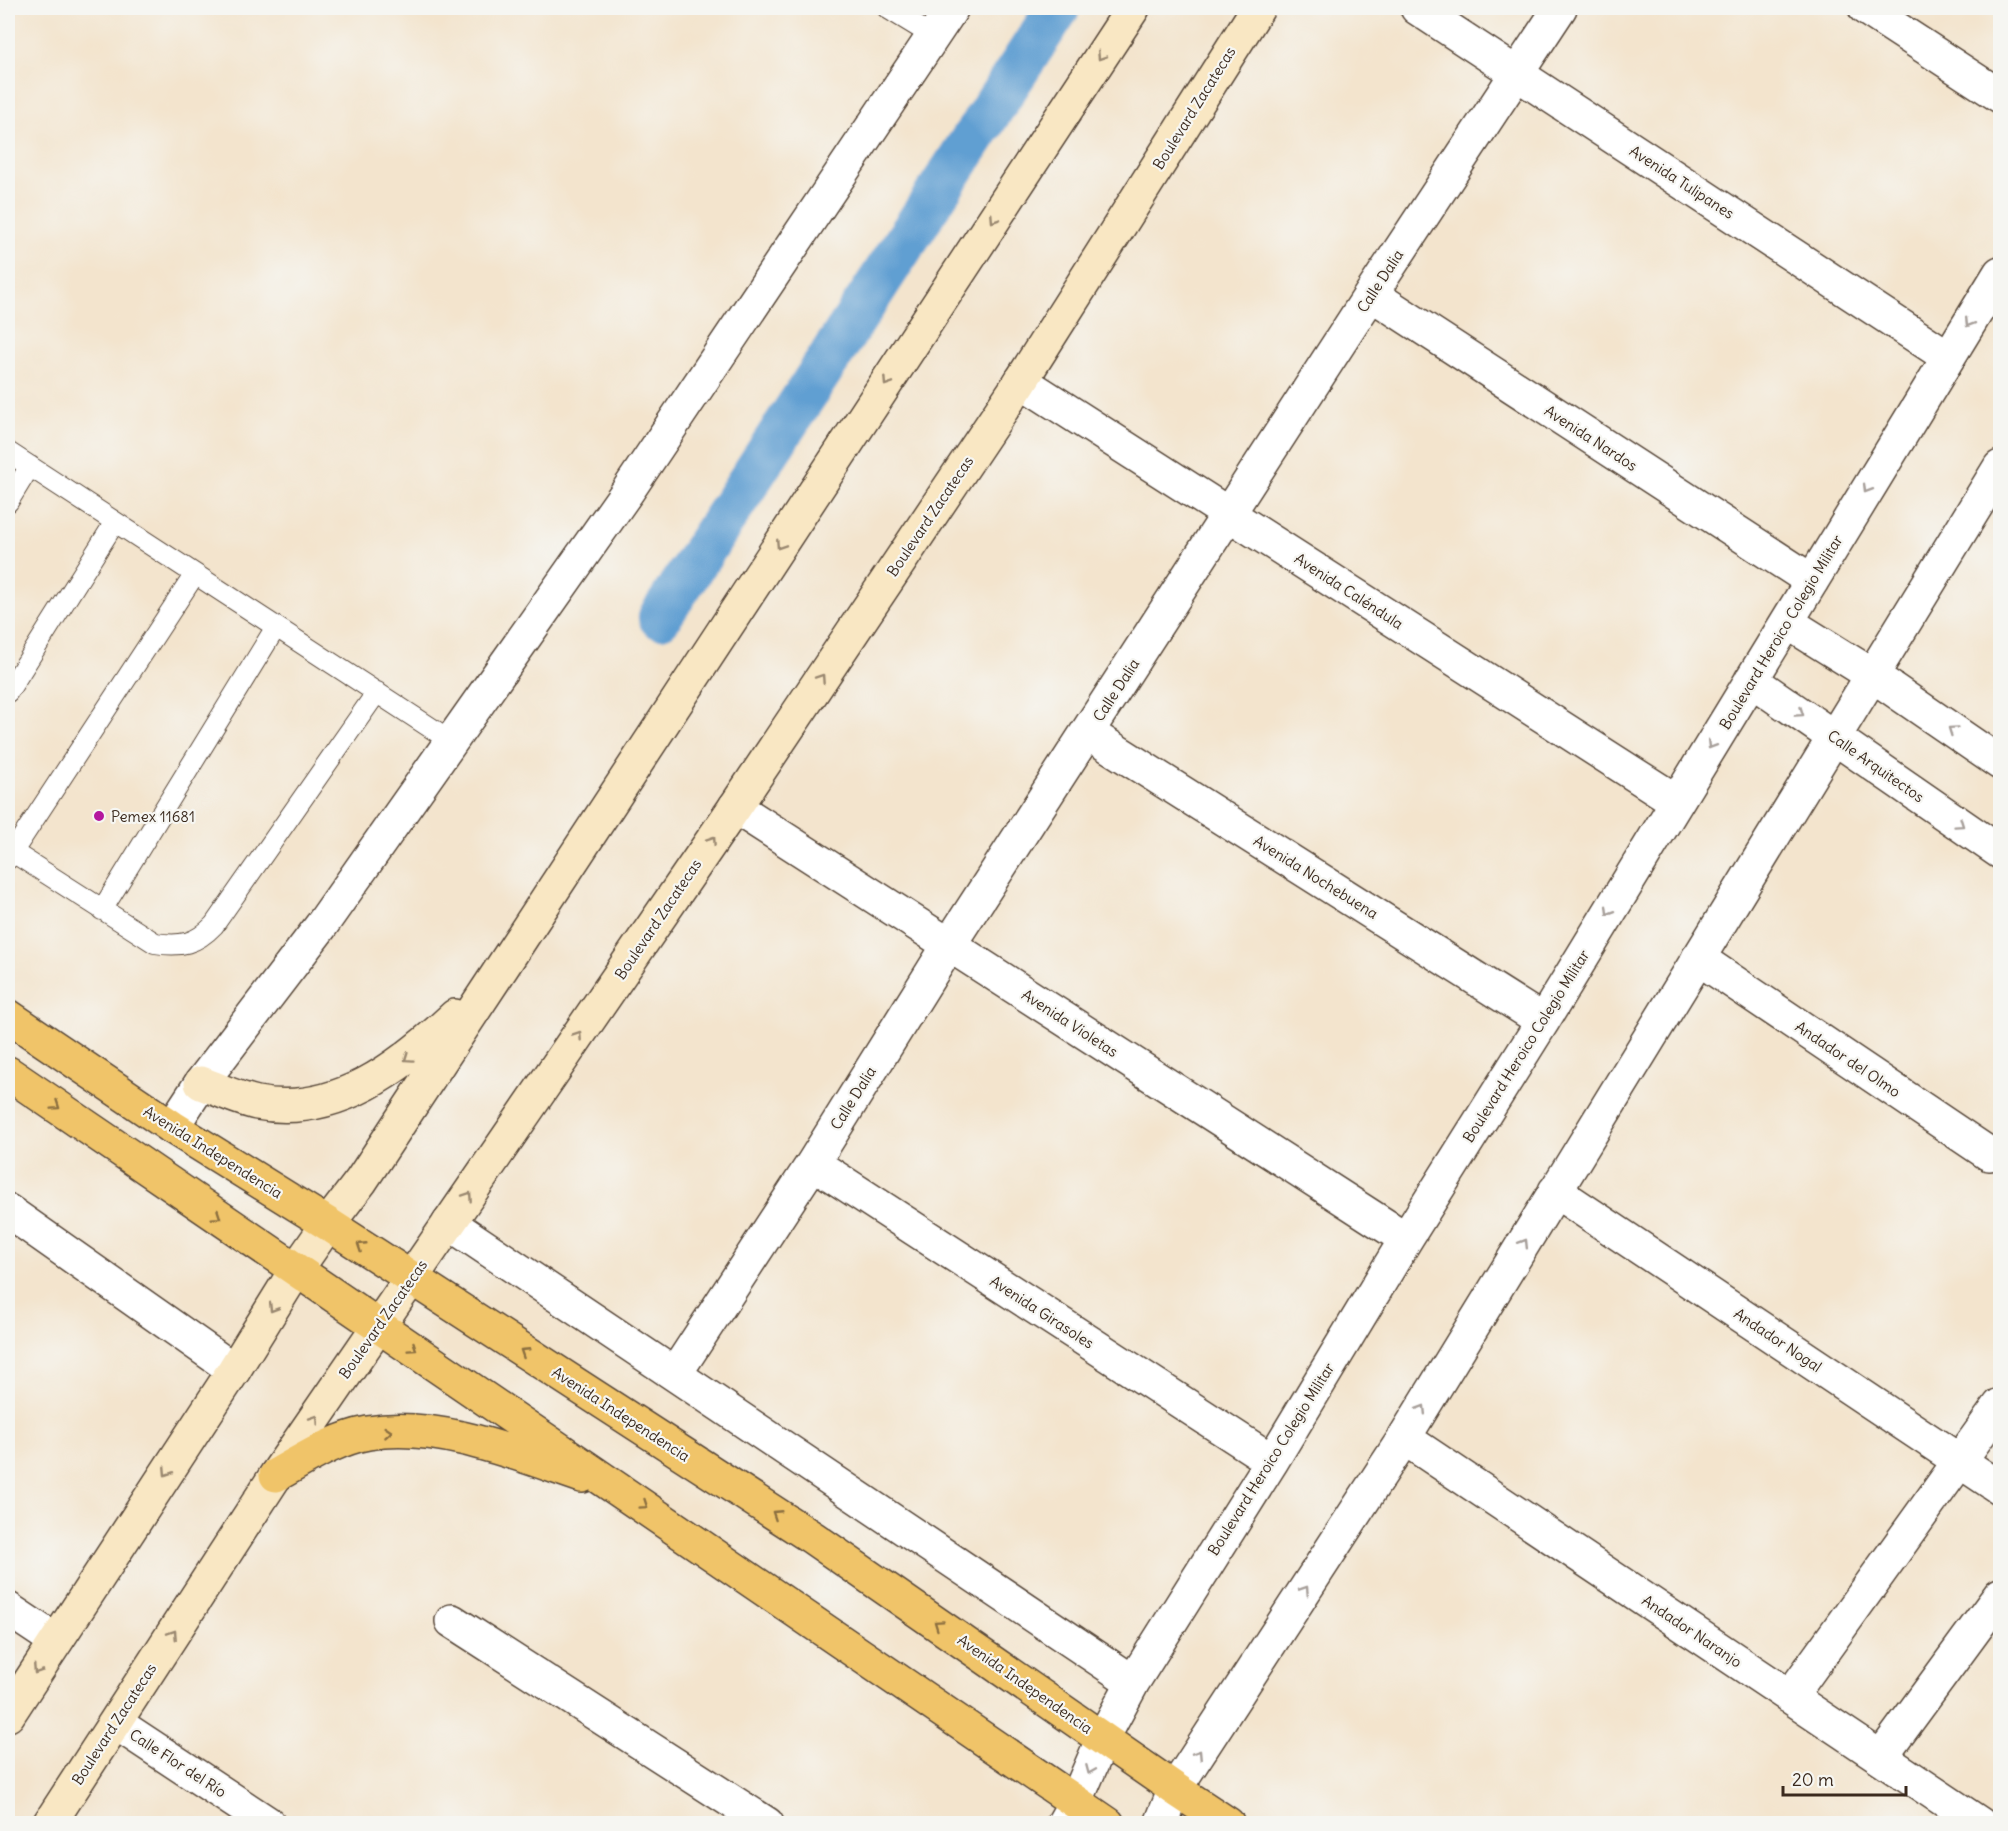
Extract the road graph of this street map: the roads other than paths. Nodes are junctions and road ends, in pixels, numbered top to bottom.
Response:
1 (887, 8) edge
2 (952, 8) edge
3 (1133, 8) edge
4 (1258, 8) edge
5 (1417, 8) edge
6 (1560, 8) edge
7 (1865, 8) edge
8 (933, 36) junction
9 (1517, 74) junction
10 (2001, 96) edge
11 (2001, 273) edge
12 (1371, 294) junction
13 (1948, 357) junction
14 (1021, 381) junction
15 (8, 452) edge
16 (30, 466) junction
17 (2001, 467) edge
18 (8, 502) edge
19 (1230, 514) junction
20 (115, 522) junction
21 (195, 574) junction
22 (1812, 581) junction
23 (1787, 622) junction
24 (276, 627) junction
25 (1872, 675) junction
26 (1751, 680) junction
27 (8, 692) edge
28 (377, 692) junction
29 (1088, 733) junction
30 (1835, 737) junction
31 (451, 741) junction
32 (2001, 763) edge
33 (1676, 801) junction
34 (735, 807) junction
35 (2001, 852) edge
36 (9, 853) edge
37 (102, 910) junction
38 (949, 945) junction
39 (1698, 958) junction
40 (497, 975) junction
41 (8, 1016) edge
42 (1543, 1021) junction
43 (8, 1073) edge
44 (201, 1083) junction
45 (172, 1127) junction
46 (2001, 1152) edge
47 (813, 1163) junction
48 (1555, 1191) junction
49 (8, 1211) edge
50 (449, 1223) junction
51 (328, 1224) junction
52 (1406, 1239) junction
53 (296, 1270) junction
54 (412, 1279) junction
55 (379, 1325) junction
56 (234, 1370) junction
57 (675, 1374) junction
58 (2001, 1405) edge
59 (1404, 1438) junction
60 (1272, 1461) junction
61 (1960, 1461) junction
62 (276, 1475) junction
63 (617, 1487) junction
64 (2001, 1488) edge
65 (2001, 1595) edge
66 (8, 1609) edge
67 (452, 1621) dead end
68 (56, 1641) junction
69 (1133, 1682) junction
70 (1790, 1696) junction
71 (8, 1715) edge
72 (116, 1723) junction
73 (1103, 1738) junction
74 (1881, 1757) junction
75 (1175, 1789) junction
76 (1070, 1812) edge
77 (49, 1824) edge
78 (269, 1824) edge
79 (767, 1824) edge
80 (1108, 1824) edge
81 (1161, 1824) edge
82 (1228, 1824) edge
83 (1980, 1824) edge

1 - 8 lane
2 - 8 street
3 -> 40 main road
4 - 14 main road, Boulevard Zacatecas
5 - 9 street, Avenida Tulipanes
6 - 9 street, Calle Dalia
7 - 10 street
8 - 31 street
9 - 12 street, Calle Dalia
9 - 13 street, Avenida Tulipanes
11 -> 13 street, Boulevard Heroico Colegio Militar
12 - 19 street, Calle Dalia
12 - 22 street, Avenida Nardos
13 -> 22 street, Boulevard Heroico Colegio Militar
14 - 19 street, Avenida Caléndula
34 -> 14 main road, Boulevard Zacatecas
15 - 16 lane
16 - 18 lane
16 - 20 lane
17 - 25 street
19 - 29 street, Calle Dalia
19 - 33 street, Avenida Caléndula
20 - 21 lane
20 - 27 lane
21 - 24 lane
21 - 36 lane
22 - 23 street, Boulevard Heroico Colegio Militar
23 - 25 street
23 - 26 street, Boulevard Heroico Colegio Militar
24 - 28 lane
24 - 37 lane
25 - 30 street
32 -> 25 street
26 -> 30 street, Calle Arquitectos
26 -> 33 street, Boulevard Heroico Colegio Militar
28 - 31 lane
28 - 37 lane
29 - 38 street, Calle Dalia
29 - 42 street, Avenida Nochebuena
30 -> 35 street, Calle Arquitectos
30 - 39 street
31 - 44 street
33 -> 42 street, Boulevard Heroico Colegio Militar
34 - 38 street, Avenida Violetas
50 -> 34 main road, Boulevard Zacatecas
36 - 37 lane
38 - 47 street, Calle Dalia
38 - 52 street, Avenida Violetas
39 - 46 street, Andador del Olmo
39 - 48 street
40 -> 44 main road
40 - 51 main road
41 - 45 main road, Avenida Independencia
42 - 52 street, Boulevard Heroico Colegio Militar
43 -> 53 main road
44 - 45 street
45 - 51 main road, Avenida Independencia
47 - 57 street, Calle Dalia
47 - 60 street, Avenida Girasoles
59 -> 48 street
48 - 61 street, Andador Nogal
49 - 56 street
50 - 54 main road, Boulevard Zacatecas
50 - 57 street
51 - 53 main road
54 -> 51 main road, Avenida Independencia
52 - 60 street, Boulevard Heroico Colegio Militar
53 - 55 main road
53 -> 56 main road
54 - 55 main road, Boulevard Zacatecas
73 -> 54 main road, Avenida Independencia
62 -> 55 main road, Boulevard Zacatecas
55 -> 63 main road
56 -> 68 main road
57 - 69 street
58 - 61 street
59 - 70 street, Andador Naranjo
75 -> 59 street
60 - 69 street, Boulevard Heroico Colegio Militar
61 - 64 street, Andador Nogal
61 - 70 street
62 -> 63 main road
72 -> 62 main road, Boulevard Zacatecas
63 -> 76 main road
65 - 74 street
66 - 68 street
67 - 79 street
68 -> 71 main road
69 - 73 street, Boulevard Heroico Colegio Militar
70 - 74 street, Andador Naranjo
72 - 77 main road, Boulevard Zacatecas
72 - 78 street, Calle Flor del Río
73 - 75 main road, Avenida Independencia
73 -> 76 street, Boulevard Heroico Colegio Militar
74 - 83 street, Andador Naranjo
75 - 81 street
75 - 82 main road, Avenida Independencia
76 - 80 main road

